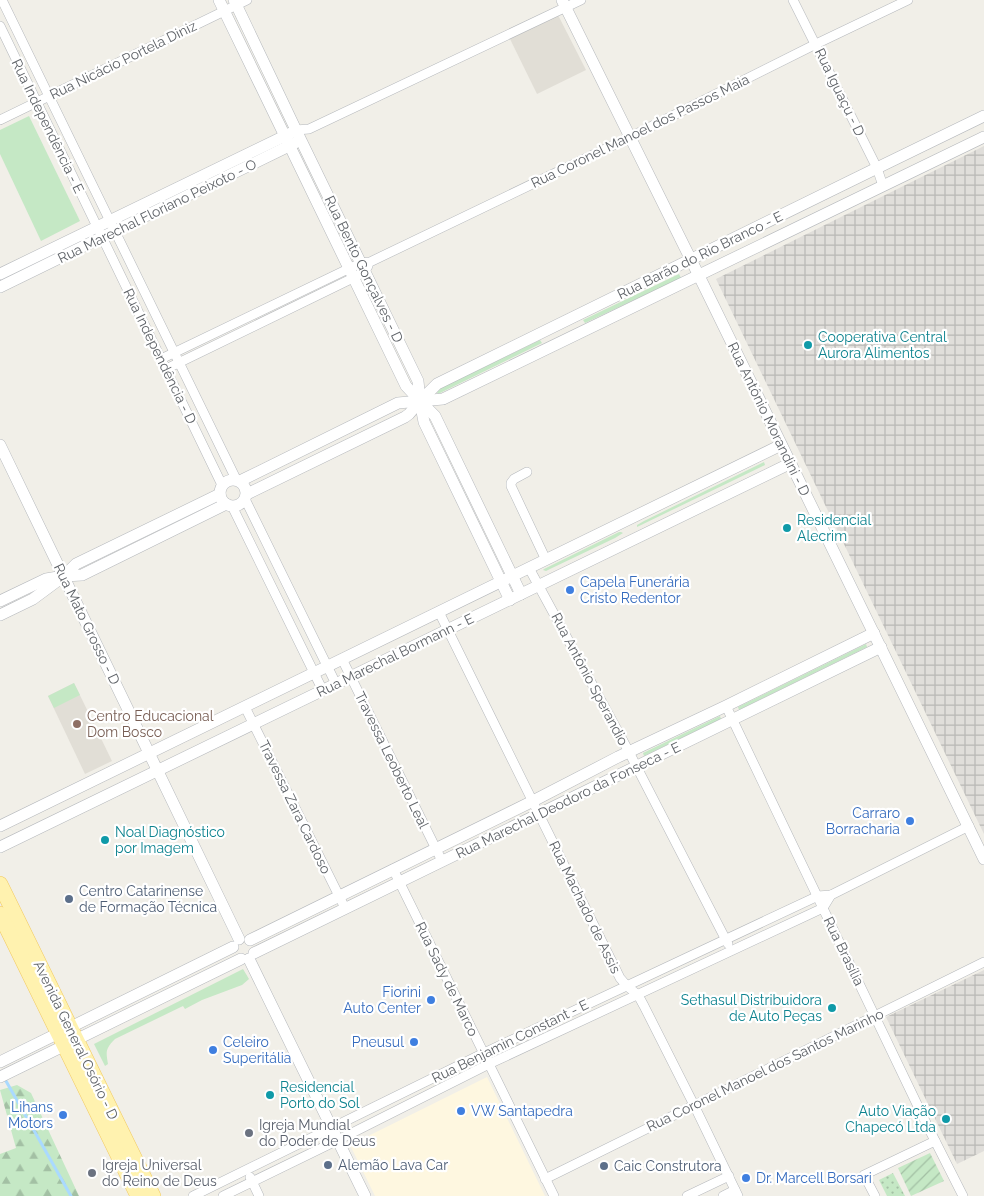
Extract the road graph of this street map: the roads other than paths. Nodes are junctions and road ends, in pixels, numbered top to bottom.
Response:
1 (2, 0) edge
2 (219, 0) edge
3 (581, 0) edge
4 (794, 0) edge
5 (908, 0) edge
6 (239, 2) edge
7 (564, 4) edge
8 (224, 11) junction
9 (0, 26) edge
10 (816, 44) junction
11 (24, 46) junction
12 (12, 51) junction
13 (49, 96) junction
14 (37, 102) junction
15 (984, 116) edge
16 (0, 120) edge
17 (953, 132) junction
18 (284, 135) junction
19 (298, 135) junction
20 (630, 137) junction
21 (984, 137) edge
22 (290, 146) junction
23 (960, 148) junction
24 (877, 168) junction
25 (197, 178) junction
26 (883, 186) junction
27 (202, 189) junction
28 (780, 216) junction
29 (339, 218) junction
30 (327, 223) junction
31 (112, 226) junction
32 (97, 227) junction
33 (786, 233) junction
34 (102, 238) junction
35 (691, 260) junction
36 (365, 265) junction
37 (351, 273) junction
38 (0, 274) edge
39 (699, 276) junction
40 (0, 287) edge
41 (153, 310) junction
42 (259, 312) junction
43 (141, 317) junction
44 (264, 321) junction
45 (389, 322) junction
46 (561, 323) junction
47 (378, 328) junction
48 (568, 338) junction
49 (174, 353) junction
50 (161, 359) junction
51 (178, 363) junction
52 (166, 369) junction
53 (420, 401) junction
54 (211, 429) junction
55 (198, 435) junction
56 (316, 443) junction
57 (0, 445) edge
58 (781, 445) junction
59 (323, 457) junction
60 (791, 463) junction
61 (527, 472) dead end
62 (238, 480) junction
63 (470, 489) junction
64 (459, 494) junction
65 (225, 497) junction
66 (246, 497) junction
67 (628, 520) junction
68 (148, 529) junction
69 (637, 538) junction
70 (154, 540) junction
71 (546, 560) junction
72 (530, 568) junction
73 (64, 576) junction
74 (513, 576) junction
75 (286, 582) junction
76 (501, 582) junction
77 (539, 586) junction
78 (273, 589) junction
79 (522, 594) junction
80 (510, 600) junction
81 (0, 601) edge
82 (439, 612) junction
83 (0, 615) edge
84 (448, 630) junction
85 (874, 634) junction
86 (881, 647) junction
87 (342, 659) junction
88 (327, 666) junction
89 (314, 673) junction
90 (351, 677) junction
91 (336, 684) junction
92 (323, 690) junction
93 (726, 706) junction
94 (245, 707) junction
95 (732, 720) junction
96 (253, 724) junction
97 (629, 752) junction
98 (149, 753) junction
99 (636, 767) junction
100 (158, 770) junction
101 (60, 796) junction
102 (533, 801) junction
103 (68, 813) junction
104 (539, 814) junction
105 (0, 826) edge
106 (969, 826) junction
107 (0, 847) edge
108 (436, 848) junction
109 (984, 859) edge
110 (442, 861) junction
111 (393, 869) junction
112 (399, 882) junction
113 (0, 884) edge
114 (831, 895) junction
115 (339, 896) junction
116 (818, 896) junction
117 (345, 908) junction
118 (823, 908) junction
119 (0, 914) edge
120 (725, 940) junction
121 (241, 942) junction
122 (731, 951) junction
123 (248, 957) junction
124 (984, 962) edge
125 (160, 983) junction
126 (627, 986) junction
127 (638, 995) junction
128 (165, 996) junction
129 (875, 1016) junction
130 (529, 1032) junction
131 (67, 1036) junction
132 (534, 1043) junction
133 (484, 1053) junction
134 (0, 1062) edge
135 (489, 1064) junction
136 (0, 1076) edge
137 (694, 1105) junction
138 (332, 1128) junction
139 (338, 1140) junction
140 (935, 1141) junction
141 (247, 1170) junction
142 (728, 1176) junction
143 (545, 1178) junction
144 (252, 1181) junction
145 (737, 1193) edge
146 (138, 1196) edge
147 (153, 1196) edge
148 (193, 1196) edge
149 (223, 1196) edge
150 (259, 1196) edge
151 (365, 1196) edge
152 (554, 1196) edge
153 (687, 1196) edge
154 (723, 1196) edge
155 (875, 1196) edge
156 (963, 1196) edge

1 - 11 street, Rua Independência - E
2 - 8 street, Rua Bento Gonçalves - D
3 - 7 street, Rua Marechal Floriano Peixoto - O
4 - 10 street, Rua Iguaçu - D
5 - 10 street, Rua Coronel Manoel dos Passos Maia
6 - 8 street, Rua Nicácio Portela Diniz
6 - 19 street, Rua Bento Gonçalves - D
7 - 19 street, Rua Marechal Floriano Peixoto - O
7 - 20 street, Rua Antônio Morandini - D
8 - 13 street, Rua Nicácio Portela Diniz
8 - 18 street, Rua Bento Gonçalves - D
9 - 12 street, Rua Independência - E
10 - 20 street, Rua Coronel Manoel dos Passos Maia
10 - 24 street, Rua Iguaçu - D
11 - 12 street
11 - 13 street, Rua Independência - E
12 - 14 street, Rua Independência - E
13 - 14 street, Rua Nicácio Portela Diniz
13 - 31 street, Rua Independência - E
14 - 16 street, Rua Nicácio Portela Diniz
14 - 32 street, Rua Independência - E
15 - 17 street, Rua Barão do Rio Branco - E
17 - 23 street
17 - 24 street, Rua Barão do Rio Branco - E
18 - 19 street, Rua Marechal Floriano Peixoto - O
18 - 22 street, Rua Bento Gonçalves - D
18 - 25 street, Rua Marechal Floriano Peixoto - O
19 - 22 street, Rua Marechal Floriano Peixoto - O
19 - 29 street, Rua Bento Gonçalves - D
20 - 35 street, Rua Antônio Morandini - D
20 - 36 street, Rua Coronel Manoel dos Passos Maia
21 - 23 street, Rua Barão do Rio Branco - E
22 - 27 street, Rua Marechal Floriano Peixoto - O
22 - 30 street, Rua Bento Gonçalves - D
23 - 26 street, Rua Barão do Rio Branco - E
24 - 26 street, Rua Iguaçu - D
24 - 28 street, Rua Barão do Rio Branco - E
25 - 27 street
25 - 31 street, Rua Marechal Floriano Peixoto - O
26 - 33 street, Rua Barão do Rio Branco - E
27 - 31 street, Rua Marechal Floriano Peixoto - O
28 - 33 street
28 - 35 street, Rua Barão do Rio Branco - E
29 - 30 street
29 - 36 street, Rua Bento Gonçalves - D
30 - 37 street, Rua Bento Gonçalves - D
31 - 32 street, Rua Marechal Floriano Peixoto - O
31 - 34 street, Rua Marechal Floriano Peixoto - O
31 - 41 street, Rua Independência - D
32 - 34 street, Rua Independência - D
32 - 38 street, Rua Marechal Floriano Peixoto - O
33 - 39 street, Rua Barão do Rio Branco - E
34 - 40 street, Rua Marechal Floriano Peixoto - O
34 - 43 street, Rua Independência - D
35 - 39 street, Rua Antônio Morandini - D
35 - 46 street, Rua Barão do Rio Branco - E
36 - 37 street, Rua Coronel Manoel dos Passos Maia
36 - 45 street, Rua Bento Gonçalves - D
37 - 42 street, Rua Coronel Manoel dos Passos Maia
37 - 44 street, Rua Coronel Manoel dos Passos Maia
37 - 47 street, Rua Bento Gonçalves - D
39 - 48 street, Rua Barão do Rio Branco - E
39 - 58 street, Rua Antônio Morandini - D
41 - 43 street
41 - 49 street, Rua Independência - D
42 - 44 street
42 - 49 street, Rua Coronel Manoel dos Passos Maia
43 - 50 street, Rua Independência - D
44 - 51 street, Rua Coronel Manoel dos Passos Maia
45 - 47 street
45 - 53 street, Rua Bento Gonçalves - D
46 - 48 street
46 - 53 street, Rua Barão do Rio Branco - E
47 - 53 street, Rua Bento Gonçalves - D
48 - 53 street, Rua Barão do Rio Branco - E
49 - 50 street, Rua Coronel Manoel dos Passos Maia
49 - 51 street, Rua Independência - D
50 - 52 street, Rua Independência - D
51 - 52 street, Rua Coronel Manoel dos Passos Maia
51 - 54 street, Rua Independência - D
52 - 55 street, Rua Independência - D
53 - 56 street, Rua Barão do Rio Branco - E
53 - 59 street, Rua Barão do Rio Branco - E
53 - 63 street, Rua Bento Gonçalves - D
53 - 64 street, Rua Bento Gonçalves - D
54 - 55 street
54 - 62 street, Rua Independência - D
55 - 65 street, Rua Independência - D
56 - 59 street
56 - 62 street, Rua Barão do Rio Branco - E
57 - 73 street, Rua Mato Grosso - D
58 - 60 street, Rua Antônio Morandini - D
58 - 67 street, Rua Marechal Bormann - E
59 - 66 street, Rua Barão do Rio Branco - E
60 - 69 street, Rua Marechal Bormann - E
60 - 85 street, Rua Antônio Morandini - D
61 - 71 street
62 - 65 street
62 - 66 street
63 - 64 street
63 - 74 street, Rua Bento Gonçalves - D
64 - 76 street, Rua Bento Gonçalves - D
65 - 66 street
65 - 68 street
65 - 70 street
65 - 78 street, Rua Independência - D
66 - 75 street
67 - 69 street
67 - 71 street, Rua Marechal Bormann - E
68 - 70 street
68 - 73 street
69 - 77 street, Rua Marechal Bormann - E
70 - 73 street
71 - 72 street, Rua Marechal Bormann - E
72 - 74 street, Rua Marechal Bormann - E
72 - 77 street, Rua Antônio Sperandio
73 - 81 street
73 - 83 street
73 - 98 street, Rua Mato Grosso - D
74 - 76 street, Rua Marechal Bormann - E
74 - 79 street, Rua Bento Gonçalves - D
75 - 78 street
75 - 88 street
76 - 80 street, Rua Bento Gonçalves - D
76 - 82 street, Rua Marechal Bormann - E
77 - 79 street, Rua Marechal Bormann - E
77 - 97 street, Rua Antônio Sperandio
78 - 89 street, Rua Independência - D
79 - 80 street, Rua Marechal Bormann - E
80 - 84 street, Rua Marechal Bormann - E
82 - 84 street, Rua Machado de Assis
82 - 87 street, Rua Marechal Bormann - E
84 - 90 street, Rua Marechal Bormann - E
84 - 102 street, Rua Machado de Assis
85 - 86 street, Rua Antônio Morandini - D
85 - 93 street, Rua Marechal Deodoro da Fonseca - E
86 - 95 street, Rua Marechal Deodoro da Fonseca - E
86 - 106 street, Rua Antônio Morandini - D
87 - 88 street, Rua Marechal Bormann - E
87 - 90 street, Travessa Leoberto Leal
88 - 89 street, Rua Marechal Bormann - E
88 - 91 street
89 - 92 street, Rua Independência - D
89 - 94 street, Rua Marechal Bormann - E
90 - 91 street, Rua Marechal Bormann - E
90 - 108 street, Travessa Leoberto Leal
91 - 92 street, Rua Marechal Bormann - E
92 - 96 street, Rua Marechal Bormann - E
93 - 95 street, Rua Brasília
93 - 97 street, Rua Marechal Deodoro da Fonseca - E
94 - 96 street, Travessa Zara Cardoso
94 - 98 street, Rua Marechal Bormann - E
95 - 99 street, Rua Marechal Deodoro da Fonseca - E
95 - 116 street, Rua Brasília
96 - 100 street, Rua Marechal Bormann - E
96 - 115 street, Travessa Zara Cardoso
97 - 99 street, Rua Antônio Sperandio
97 - 102 street, Rua Marechal Deodoro da Fonseca - E
98 - 100 street, Rua Mato Grosso - D
98 - 101 street, Rua Marechal Bormann - E
99 - 104 street, Rua Marechal Deodoro da Fonseca - E
99 - 120 street, Rua Antônio Sperandio
100 - 103 street, Rua Marechal Bormann - E
100 - 121 street, Rua Mato Grosso - D
101 - 103 street
101 - 105 street, Rua Marechal Bormann - E
102 - 104 street, Rua Machado de Assis
102 - 108 street, Rua Marechal Deodoro da Fonseca - E
103 - 107 street, Rua Marechal Bormann - E
104 - 110 street, Rua Marechal Deodoro da Fonseca - E
104 - 126 street, Rua Machado de Assis
106 - 109 street, Rua Antônio Morandini - D
106 - 114 street, Rua Benjamin Constant - E
108 - 110 street, Travessa Leoberto Leal
108 - 111 street, Rua Marechal Deodoro da Fonseca - E
110 - 112 street, Rua Marechal Deodoro da Fonseca - E
111 - 112 street, Rua Sady de Marco
111 - 115 street, Rua Marechal Deodoro da Fonseca - E
112 - 117 street, Rua Marechal Deodoro da Fonseca - E
112 - 133 street, Rua Sady de Marco
113 - 131 main road, Avenida General Osório - D
114 - 116 street, Rua Benjamin Constant - E
114 - 118 street
115 - 117 street, Travessa Zara Cardoso
115 - 121 street, Rua Marechal Deodoro da Fonseca - E
116 - 118 street, Rua Brasília
116 - 120 street, Rua Benjamin Constant - E
117 - 123 street, Rua Marechal Deodoro da Fonseca - E
118 - 122 street, Rua Benjamin Constant - E
118 - 129 street, Rua Brasília
119 - 131 main road, Avenida General Osório - D
120 - 122 street, Rua Antônio Sperandio
120 - 126 street, Rua Benjamin Constant - E
121 - 123 street
121 - 123 street
121 - 125 street, Rua Marechal Deodoro da Fonseca - E
122 - 127 street, Rua Benjamin Constant - E
123 - 128 street, Rua Marechal Deodoro da Fonseca - E
123 - 138 street
124 - 129 street, Rua Coronel Manoel dos Santos Marinho
125 - 128 street
125 - 131 street, Rua Marechal Deodoro da Fonseca - E
126 - 127 street, Rua Machado de Assis
126 - 130 street, Rua Benjamin Constant - E
127 - 132 street, Rua Benjamin Constant - E
127 - 137 street, Rua Machado de Assis
128 - 131 street, Rua Marechal Deodoro da Fonseca - E
129 - 137 street, Rua Coronel Manoel dos Santos Marinho
129 - 140 street, Rua Brasília
130 - 132 street
130 - 133 street, Rua Benjamin Constant - E
131 - 134 street, Rua Marechal Deodoro da Fonseca - E
131 - 136 street, Rua Marechal Deodoro da Fonseca - E
131 - 146 main road, Avenida General Osório - D
131 - 147 main road, Avenida General Osório - D
132 - 135 street, Rua Benjamin Constant - E
133 - 135 street, Rua Sady de Marco
133 - 138 street, Rua Benjamin Constant - E
135 - 139 street, Rua Benjamin Constant - E
135 - 143 street, Rua Sady de Marco
137 - 142 street, Rua Machado de Assis
137 - 143 street, Rua Coronel Manoel dos Santos Marinho
138 - 139 street
138 - 141 street, Rua Benjamin Constant - E
139 - 144 street, Rua Benjamin Constant - E
139 - 151 street
140 - 155 street
140 - 156 street, Rua Brasília
141 - 144 street
141 - 148 street, Rua Benjamin Constant - E
142 - 145 street, Rua Machado de Assis
142 - 153 street
143 - 152 street, Rua Sady de Marco
144 - 149 street, Rua Benjamin Constant - E
144 - 150 street
145 - 154 street

